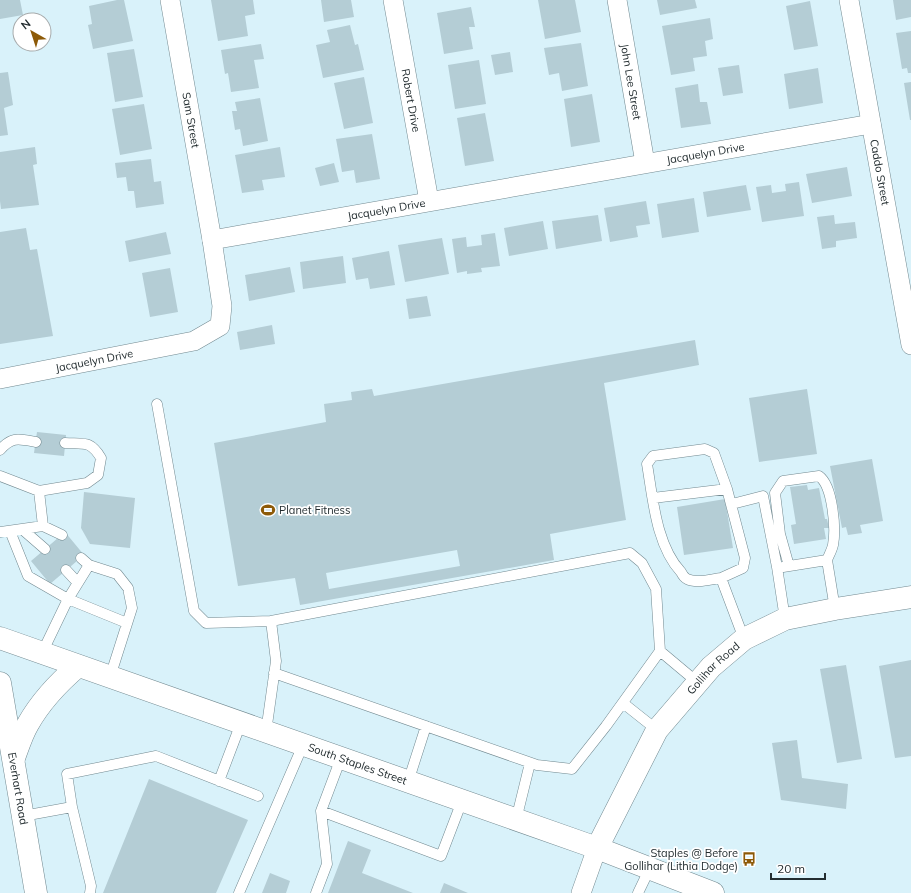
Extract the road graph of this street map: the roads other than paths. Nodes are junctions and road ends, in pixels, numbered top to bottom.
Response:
1 (170, 0) edge
2 (393, 0) edge
3 (618, 0) edge
4 (849, 0) edge
5 (870, 124) junction
6 (645, 163) junction
7 (428, 202) junction
8 (212, 240) junction
9 (911, 345) edge
10 (0, 379) edge
11 (158, 404) dead end
12 (36, 442) dead end
13 (65, 443) dead end
14 (0, 450) edge
15 (0, 476) edge
16 (727, 489) junction
17 (38, 491) junction
18 (775, 494) junction
19 (763, 496) junction
20 (653, 498) junction
21 (732, 504) junction
22 (43, 526) junction
23 (22, 529) junction
24 (5, 531) edge
25 (62, 535) dead end
26 (45, 549) dead end
27 (81, 558) dead end
28 (827, 560) junction
29 (89, 565) junction
30 (789, 566) junction
31 (777, 567) junction
32 (66, 570) dead end
33 (721, 578) junction
34 (78, 582) junction
35 (911, 597) edge
36 (68, 599) junction
37 (835, 609) junction
38 (785, 619) junction
39 (271, 621) junction
40 (127, 623) junction
41 (0, 638) edge
42 (744, 639) junction
43 (660, 651) junction
44 (42, 653) junction
45 (78, 666) junction
46 (274, 673) junction
47 (110, 677) junction
48 (697, 682) junction
49 (0, 683) edge
50 (623, 703) junction
51 (241, 723) junction
52 (426, 726) junction
53 (657, 730) junction
54 (266, 732) junction
55 (303, 745) junction
56 (8, 746) edge
57 (341, 758) junction
58 (530, 763) junction
59 (219, 781) junction
60 (408, 782) junction
61 (258, 796) dead end
62 (462, 801) junction
63 (72, 807) junction
64 (321, 811) junction
65 (23, 816) junction
66 (516, 820) junction
67 (597, 848) junction
68 (650, 868) junction
69 (36, 893) edge
70 (90, 893) edge
71 (240, 893) edge
72 (316, 893) edge
73 (581, 893) edge
74 (638, 893) edge
75 (713, 893) edge

1 - 8 street, Sam Street
2 - 7 street, Robert Drive
3 - 6 street, John Lee Street
4 - 5 street, Caddo Street
5 - 6 street, Jacquelyn Drive
5 - 9 street, Caddo Street
6 - 7 street, Jacquelyn Drive
7 - 8 street, Jacquelyn Drive
8 - 10 street, Jacquelyn Drive
11 - 39 lane
12 - 14 lane
13 - 17 lane
15 - 17 lane
16 - 20 lane
16 - 20 lane
16 - 21 lane
17 - 22 lane
18 - 19 lane
18 - 28 lane
18 - 30 lane
19 - 21 lane
19 - 31 lane
20 - 33 lane
21 - 33 lane
22 - 23 lane
22 - 25 lane
23 - 24 lane
23 - 26 lane
24 - 36 lane
27 - 29 lane
28 - 30 lane
28 - 37 lane
29 - 34 lane
29 - 40 lane
30 - 31 lane
31 - 38 lane
32 - 34 lane
33 - 42 lane
34 - 36 lane
35 - 37 main road, Gollihar Road
36 - 40 lane
36 - 44 lane
37 - 38 main road, Gollihar Road
38 - 42 main road, Gollihar Road
39 - 43 lane
39 - 46 lane
40 - 47 lane
41 - 44 main road, South Staples Street
42 - 48 main road, Gollihar Road
43 - 48 lane
43 - 50 lane
44 - 45 main road, South Staples Street
45 - 47 main road, South Staples Street
45 - 56 main road
46 - 52 lane
46 - 54 lane
47 - 51 main road, South Staples Street
48 - 53 main road, Gollihar Road
49 - 56 main road, Everhart Road
50 - 53 lane
50 - 58 lane
51 - 54 main road, South Staples Street
51 - 59 lane
52 - 58 lane
52 - 60 lane
53 - 67 main road, Gollihar Road
54 - 55 main road, South Staples Street
55 - 57 main road, South Staples Street
55 - 71 lane
56 - 65 main road, Everhart Road
57 - 60 main road, South Staples Street
57 - 64 lane
58 - 66 lane
59 - 61 lane
59 - 63 lane
60 - 62 main road, South Staples Street
62 - 64 lane
62 - 66 main road, South Staples Street
63 - 65 lane
63 - 70 lane
64 - 72 lane
65 - 69 main road, Everhart Road
66 - 67 main road, South Staples Street
67 - 68 main road, South Staples Street
67 - 73 street
68 - 74 lane
68 - 75 main road, South Staples Street

